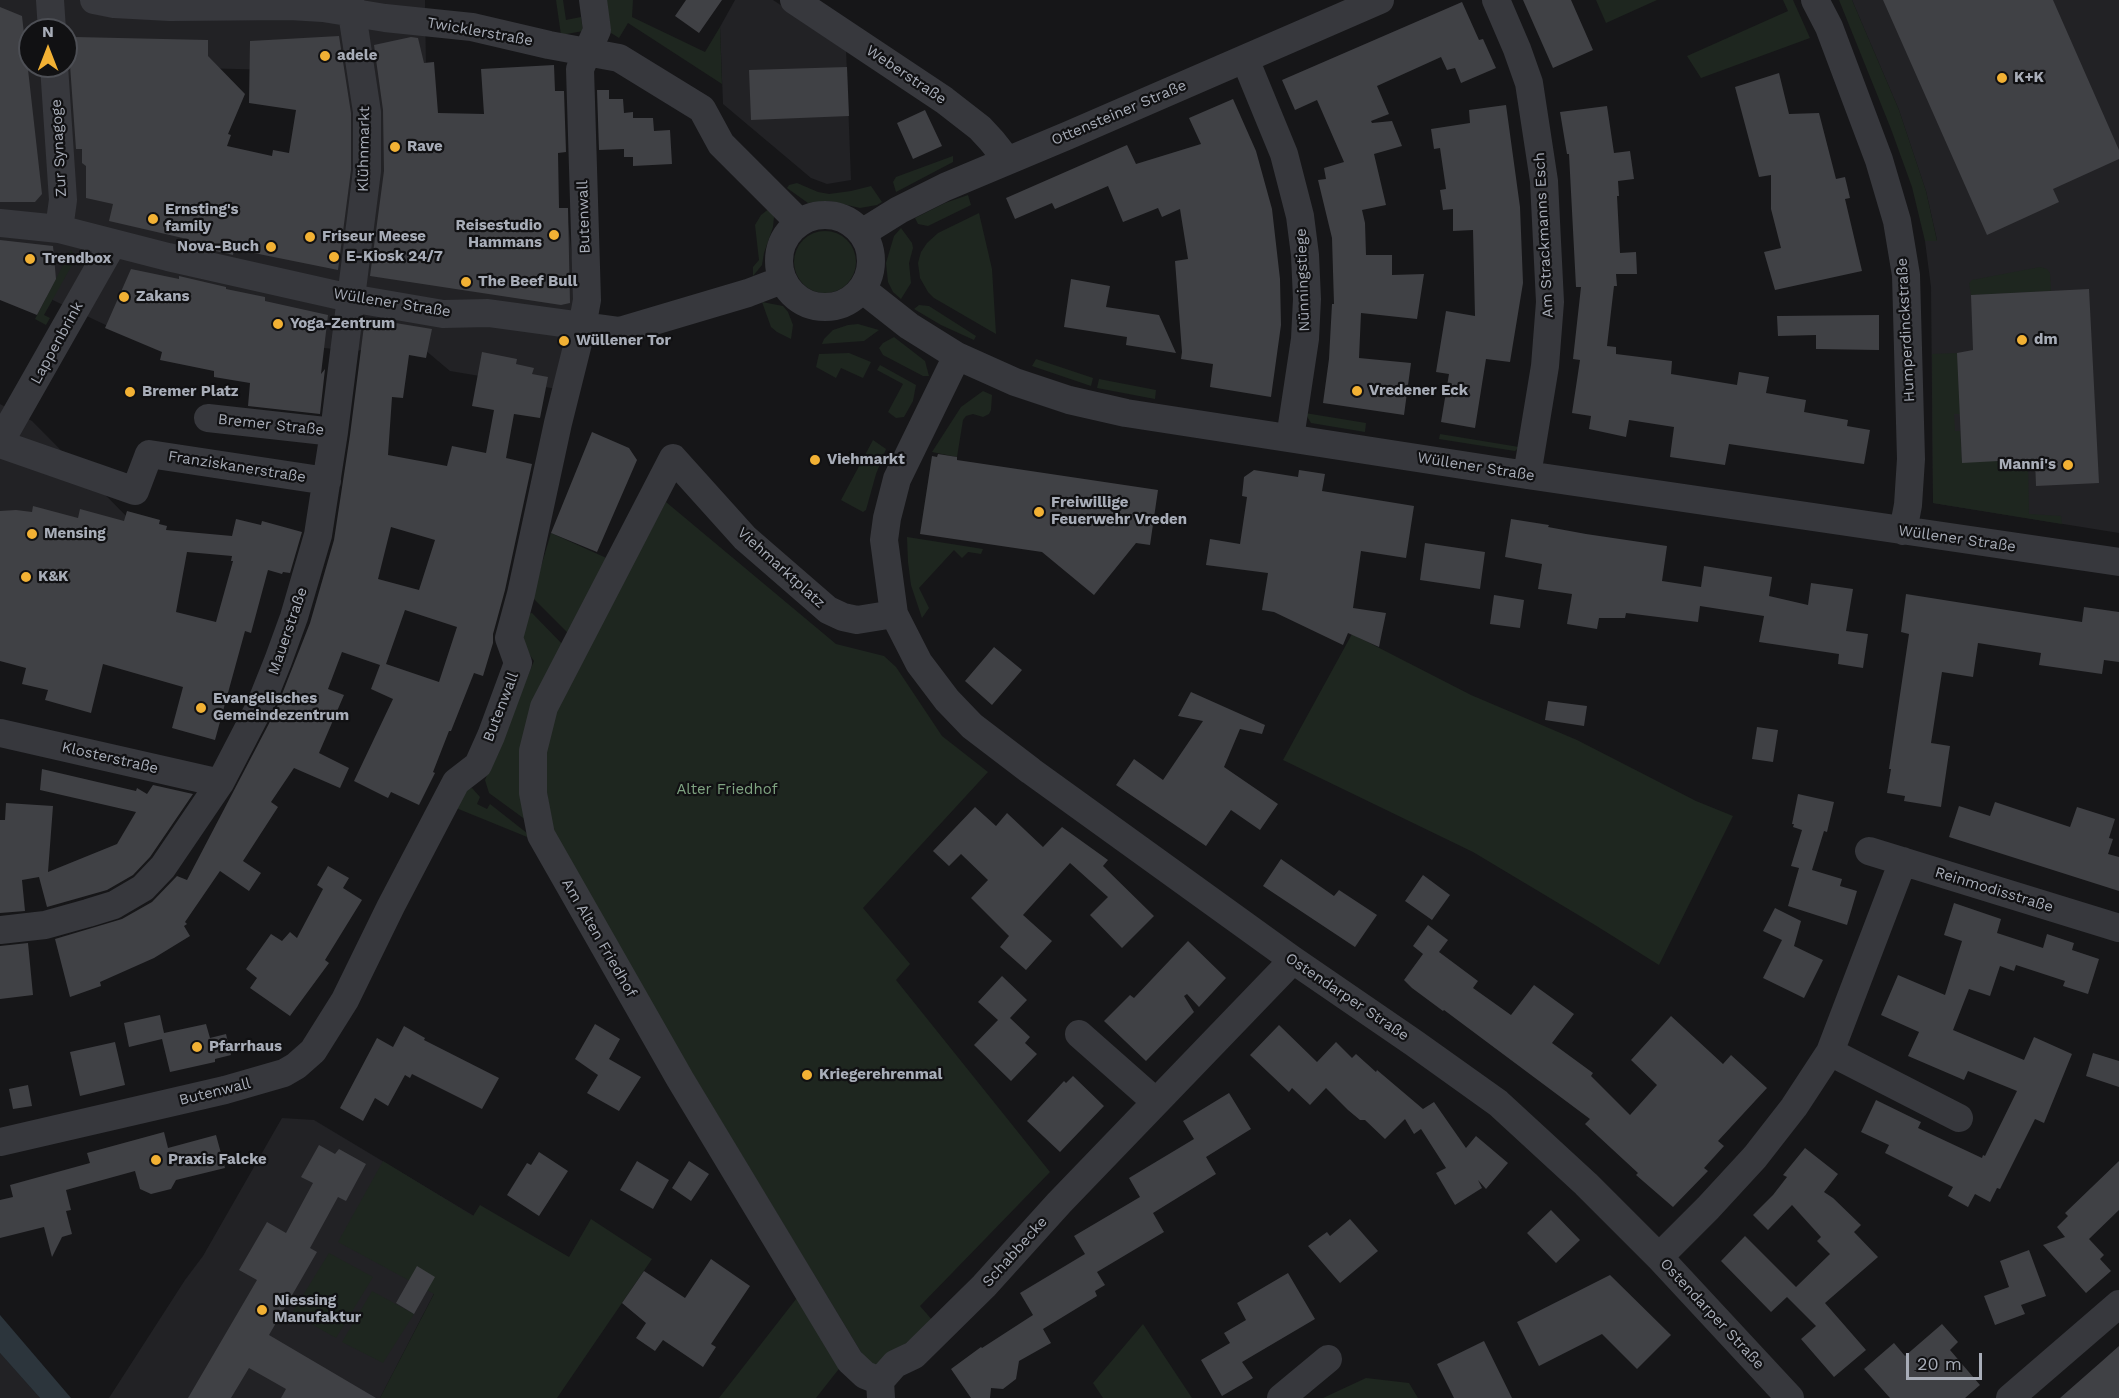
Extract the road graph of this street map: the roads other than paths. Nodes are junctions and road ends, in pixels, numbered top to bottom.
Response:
1 (50, 0) edge
2 (94, 0) edge
3 (593, 0) edge
4 (794, 0) edge
5 (1380, 0) edge
6 (1496, 0) edge
7 (1815, 0) edge
8 (351, 6) edge
9 (51, 18) edge
10 (588, 53) junction
11 (1245, 59) junction
12 (55, 78) edge
13 (1006, 160) junction
14 (799, 222) junction
15 (0, 223) edge
16 (59, 229) junction
17 (862, 232) junction
18 (113, 243) junction
19 (782, 280) junction
20 (862, 289) junction
21 (350, 298) junction
22 (582, 327) junction
23 (957, 356) junction
24 (208, 418) dead end
25 (334, 432) junction
26 (1290, 438) junction
27 (0, 443) edge
28 (673, 458) joint
29 (1527, 475) junction
30 (327, 481) junction
31 (1903, 531) junction
32 (2119, 562) edge
33 (894, 614) junction
34 (0, 733) edge
35 (219, 783) junction
36 (1869, 851) dead end
37 (1903, 861) junction
38 (2119, 928) edge
39 (0, 930) edge
40 (1293, 960) junction
41 (1079, 1034) dead end
42 (1830, 1052) junction
43 (1156, 1102) junction
44 (1959, 1118) dead end
45 (0, 1142) edge
46 (1659, 1257) junction
47 (2119, 1304) edge
48 (1328, 1359) dead end
49 (880, 1389) edge
50 (1281, 1398) edge
51 (1790, 1398) edge
52 (2010, 1398) edge

1 - 9 street
2 - 8 street, Twicklerstraße
3 - 10 street, Butenwall
4 - 13 street, Weberstraße
5 - 11 street, Ottensteiner Straße
6 - 29 street, Am Strackmanns Esch
7 - 31 street, Humperdinckstraße
8 - 10 street, Twicklerstraße
8 - 21 street, Klühnmarkt
10 - 14 street, Twicklerstraße
10 - 22 street, Butenwall
11 - 13 street, Ottensteiner Straße
11 - 26 street, Nünningstiege
12 - 16 street, Zur Synagoge
13 - 17 street, Ottensteiner Straße
14 - 17 street
14 - 19 street
15 - 16 street, Wüllener Straße
16 - 18 street, Wüllener Straße
17 - 20 street
18 - 21 street, Wüllener Straße
18 - 27 street, Lappenbrink
19 - 20 street
19 - 22 street, Wüllener Straße
20 - 23 street, Wüllener Straße
21 - 22 street, Wüllener Straße
21 - 25 street, Mauerstraße
22 - 45 street, Butenwall
23 - 26 street, Wüllener Straße
23 - 33 street
24 - 25 street, Bremer Straße
25 - 30 street, Mauerstraße
26 - 29 street, Wüllener Straße
27 - 30 street, Franziskanerstraße
28 - 33 street, Viehmarktplatz
28 - 49 street, Am Alten Friedhof
29 - 31 street, Wüllener Straße
30 - 35 street, Mauerstraße
31 - 32 street, Wüllener Straße
33 - 40 street, Ostendarper Straße
34 - 35 street, Klosterstraße
35 - 39 street, Mauerstraße
36 - 37 street, Reinmodisstraße
37 - 38 street, Reinmodisstraße
37 - 42 street
40 - 43 street, Schabbecke
40 - 46 street, Ostendarper Straße
41 - 43 street
42 - 44 street
42 - 46 street
43 - 49 street, Schabbecke
46 - 51 street, Ostendarper Straße
47 - 52 street
48 - 50 street

